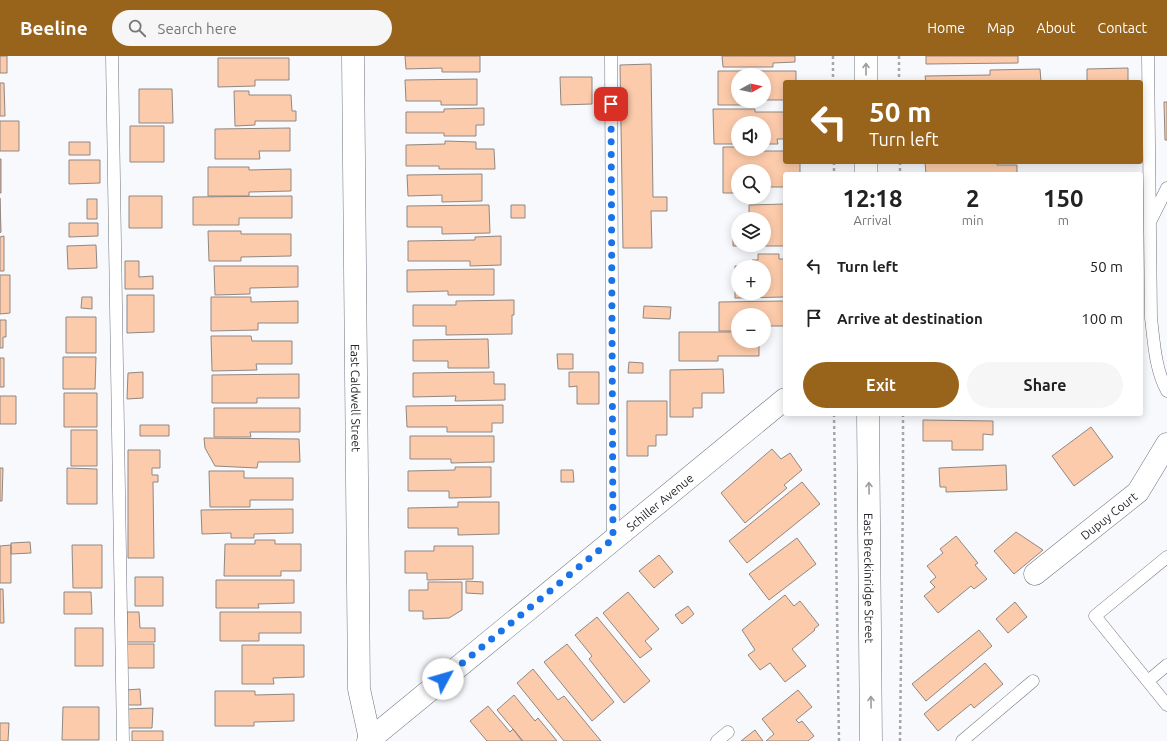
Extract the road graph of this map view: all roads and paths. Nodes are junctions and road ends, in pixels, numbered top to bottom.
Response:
1 (112, 56) edge
2 (353, 56) edge
3 (611, 56) edge
4 (833, 56) edge
5 (866, 56) edge
6 (899, 56) edge
7 (1148, 56) edge
8 (833, 80) edge
9 (866, 80) edge
10 (899, 80) edge
11 (1167, 188) edge
12 (1150, 223) junction
13 (1167, 391) edge
14 (783, 401) edge
15 (834, 416) edge
16 (868, 416) edge
17 (903, 416) edge
18 (1167, 444) edge
19 (613, 539) junction
20 (1167, 557) edge
21 (1036, 574) dead end
22 (1167, 665) edge
23 (1033, 681) dead end
24 (1148, 681) junction
25 (1167, 704) edge
26 (728, 732) dead end
27 (369, 740) edge
28 (124, 741) edge
29 (717, 741) edge
30 (839, 741) edge
31 (871, 741) edge
32 (900, 741) edge
33 (962, 741) edge

1 - 28 lane
2 - 27 street, East Caldwell Street
3 - 19 lane
4 - 8 path
9 -> 5 street
6 - 10 path
7 - 12 lane
11 - 12 lane
12 - 13 lane
14 - 19 street, Schiller Avenue
15 - 30 path
31 -> 16 street, East Breckinridge Street
17 - 32 path
18 - 21 street, Dupuy Court
19 - 27 street, Schiller Avenue
20 - 24 lane
22 - 24 lane
23 - 33 lane
24 - 25 lane
26 - 29 lane

